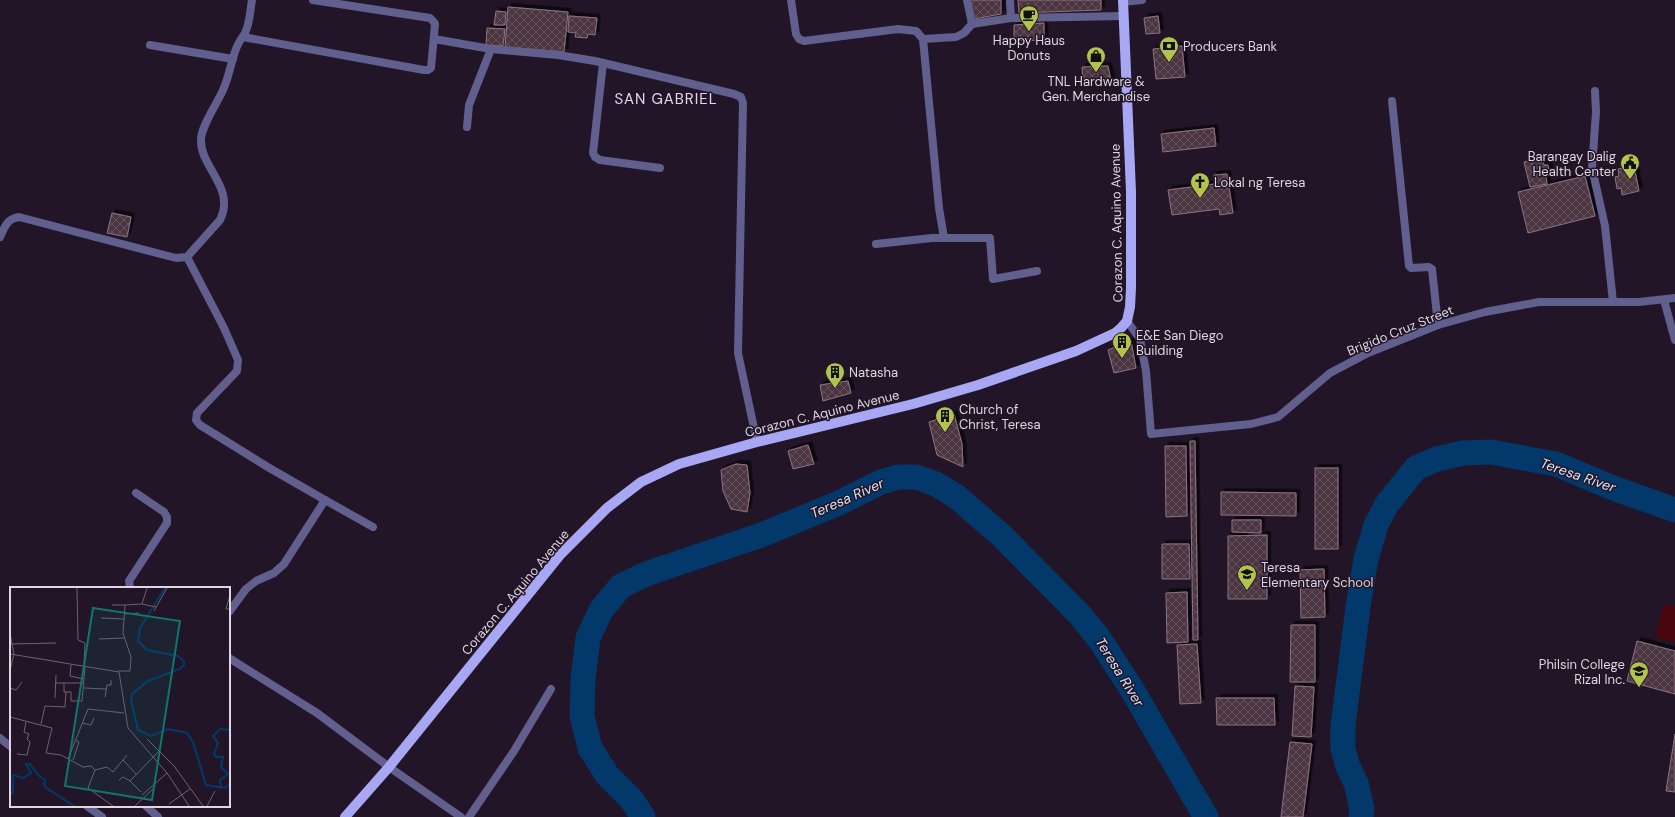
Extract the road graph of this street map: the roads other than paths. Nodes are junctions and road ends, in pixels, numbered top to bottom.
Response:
1 (252, 0) edge
2 (313, 0) edge
3 (791, 0) edge
4 (968, 0) edge
5 (1010, 0) edge
6 (1142, 0) edge
7 (1123, 1) edge
8 (1123, 16) junction
9 (1011, 18) junction
10 (972, 24) junction
11 (243, 37) junction
12 (434, 39) junction
13 (923, 39) junction
14 (150, 45) dead end
15 (491, 49) junction
16 (233, 58) junction
17 (603, 63) junction
18 (1595, 91) dead end
19 (1392, 101) dead end
20 (467, 127) dead end
21 (660, 168) dead end
22 (0, 237) edge
23 (944, 238) junction
24 (876, 244) dead end
25 (187, 257) junction
26 (1037, 271) dead end
27 (1675, 298) edge
28 (1664, 300) junction
29 (1613, 302) junction
30 (1127, 321) junction
31 (1438, 325) junction
32 (1675, 340) edge
33 (757, 442) junction
34 (136, 493) dead end
35 (325, 500) junction
36 (373, 527) dead end
37 (130, 587) edge
38 (230, 611) edge
39 (230, 659) edge
40 (551, 689) dead end
41 (0, 738) edge
42 (10, 746) edge
43 (389, 767) junction
44 (88, 807) edge
45 (147, 807) edge
46 (102, 817) edge
47 (158, 817) edge
48 (345, 817) edge
49 (461, 817) edge
50 (469, 817) edge

1 - 11 street
2 - 12 street
3 - 13 street
4 - 10 street
5 - 9 street
6 - 7 street
7 - 8 main road, Corazon C. Aquino Avenue
8 - 9 street
8 - 30 main road, Corazon C. Aquino Avenue
9 - 10 street
10 - 13 street
11 - 12 street
11 - 16 street
12 - 15 street
13 - 23 street
14 - 16 street
15 - 17 street
15 - 20 street
16 - 25 street
17 - 21 street
17 - 33 street
18 - 29 street
19 - 31 street
22 - 25 street
23 - 24 street
23 - 26 street
25 - 35 street
27 - 28 street, Brigido Cruz Street
28 - 29 street, Brigido Cruz Street
28 - 32 street
29 - 31 street, Brigido Cruz Street
30 - 31 street, Brigido Cruz Street
30 - 33 main road, Corazon C. Aquino Avenue
33 - 43 main road, Corazon C. Aquino Avenue
34 - 37 street
35 - 36 street
35 - 38 street
39 - 43 street
40 - 50 street
41 - 42 street
43 - 48 main road, Corazon C. Aquino Avenue
43 - 49 street
44 - 46 street
45 - 47 street

